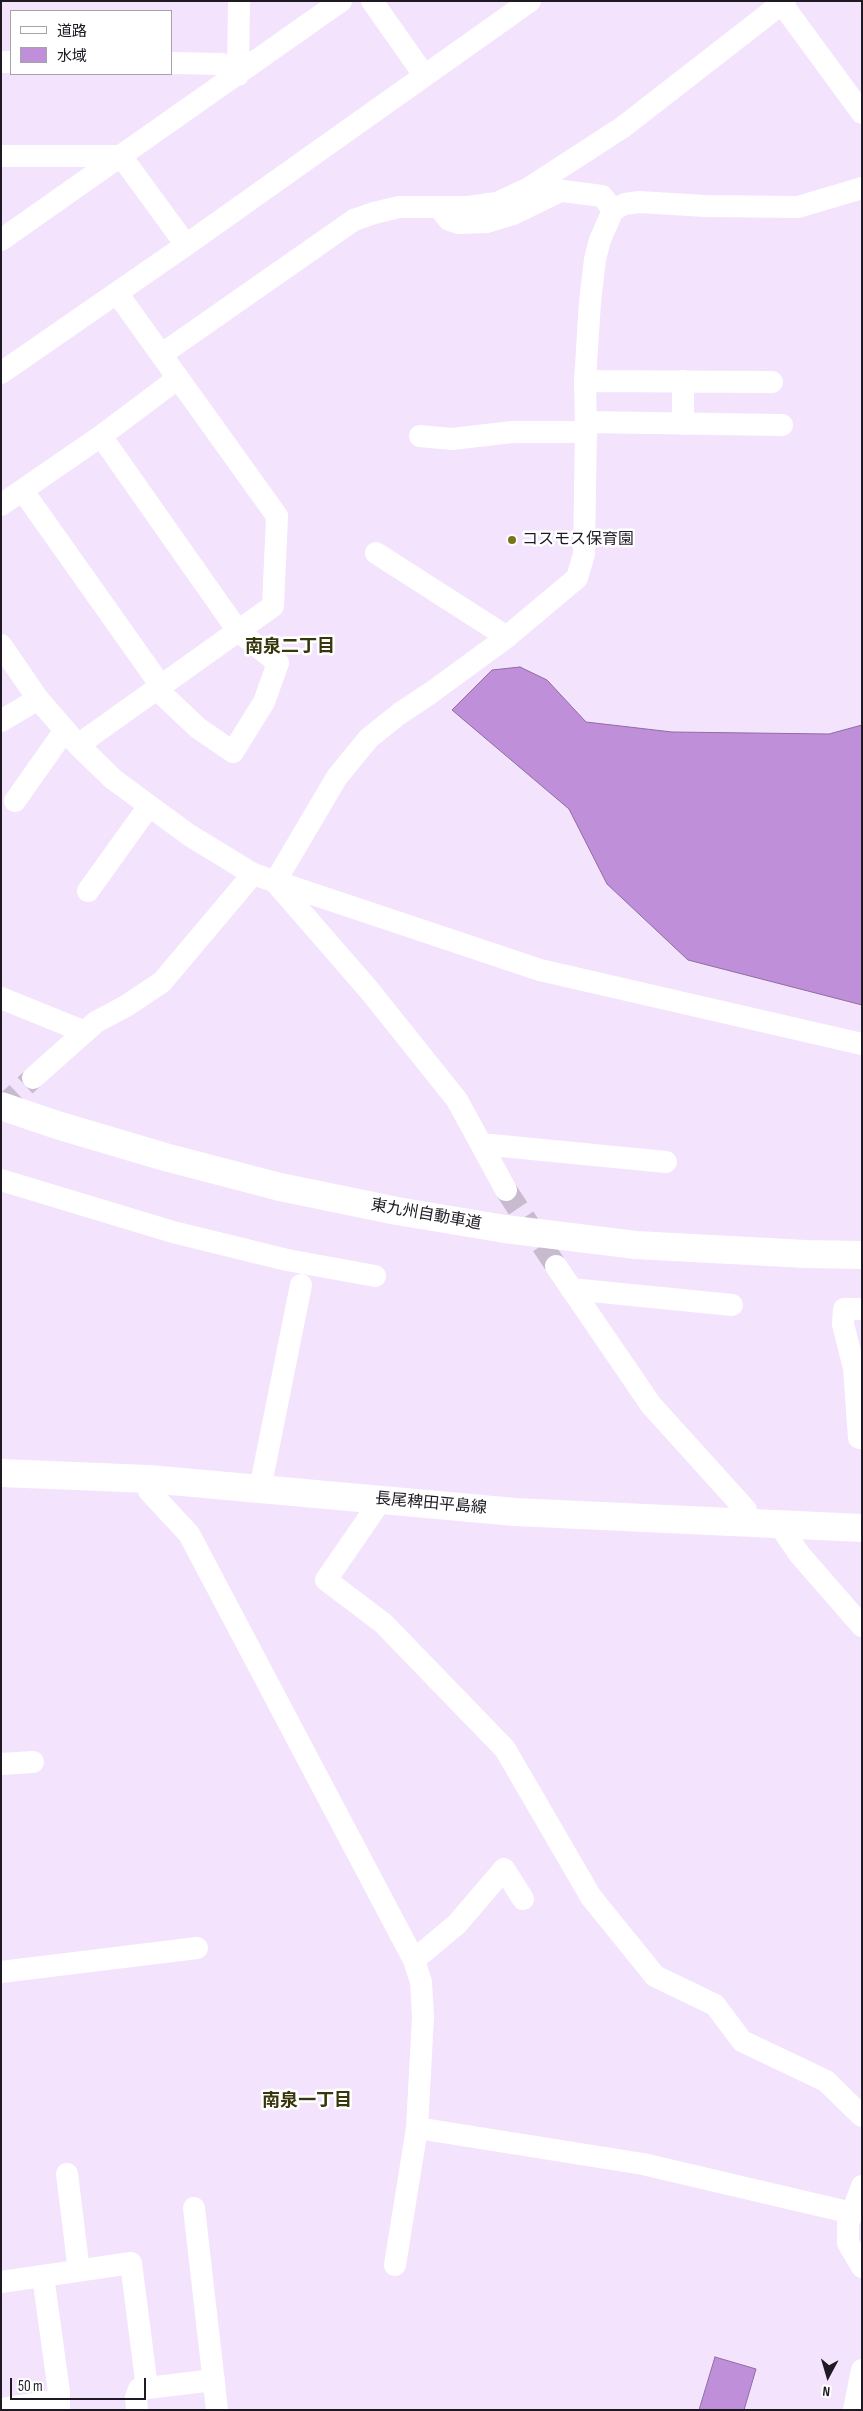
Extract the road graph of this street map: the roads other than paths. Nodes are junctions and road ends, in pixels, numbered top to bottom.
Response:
1 (239, 1) edge
2 (341, 1) edge
3 (372, 1) edge
4 (530, 1) edge
5 (783, 2) edge
6 (172, 64) edge
7 (238, 75) junction
8 (424, 76) junction
9 (862, 114) edge
10 (1, 156) edge
11 (121, 156) junction
12 (862, 188) edge
13 (439, 207) junction
14 (614, 210) junction
15 (1, 240) edge
16 (186, 245) junction
17 (117, 293) junction
18 (162, 354) junction
19 (1, 373) edge
20 (177, 379) junction
21 (584, 381) junction
22 (684, 381) junction
23 (772, 382) dead end
24 (683, 424) junction
25 (782, 425) dead end
26 (586, 427) junction
27 (101, 436) junction
28 (420, 436) dead end
29 (23, 491) junction
30 (1, 505) edge
31 (376, 554) dead end
32 (238, 631) junction
33 (507, 638) junction
34 (1, 645) edge
35 (161, 686) junction
36 (38, 699) junction
37 (1, 720) edge
38 (71, 737) junction
39 (15, 802) dead end
40 (149, 806) junction
41 (254, 874) junction
42 (275, 882) junction
43 (88, 891) dead end
44 (1, 998) edge
45 (85, 1032) junction
46 (862, 1044) edge
47 (33, 1078) tunnel mouth
48 (1, 1106) edge
49 (481, 1144) junction
50 (666, 1162) dead end
51 (1, 1180) edge
52 (506, 1190) tunnel mouth
53 (862, 1255) edge
54 (556, 1266) tunnel mouth
55 (375, 1276) dead end
56 (301, 1285) dead end
57 (571, 1289) junction
58 (732, 1305) dead end
59 (862, 1309) edge
60 (862, 1438) edge
61 (1, 1473) edge
62 (149, 1479) junction
63 (260, 1489) junction
64 (381, 1500) junction
65 (748, 1524) junction
66 (780, 1526) junction
67 (862, 1528) edge
68 (862, 1626) edge
69 (33, 1762) dead end
70 (1, 1764) edge
71 (523, 1899) dead end
72 (197, 1948) dead end
73 (414, 1960) junction
74 (1, 1972) edge
75 (862, 2116) edge
76 (417, 2128) junction
77 (66, 2174) dead end
78 (862, 2186) edge
79 (194, 2208) dead end
80 (852, 2213) junction
81 (395, 2265) dead end
82 (862, 2267) edge
83 (79, 2271) junction
84 (42, 2276) junction
85 (1, 2282) edge
86 (862, 2370) edge
87 (214, 2380) junction
88 (147, 2388) junction
89 (58, 2405) edge
90 (1, 2409) edge
91 (137, 2410) edge
92 (217, 2410) edge
93 (854, 2410) edge

1 - 7 street
2 - 7 street
3 - 8 street
4 - 8 street
5 - 9 street
5 - 13 street
6 - 7 street
7 - 11 street
8 - 16 street
10 - 11 street
11 - 15 street
11 - 16 street
12 - 14 street
13 - 14 street
13 - 18 street
14 - 21 street
16 - 17 street
17 - 18 street
17 - 19 street
18 - 20 street
20 - 27 street
20 - 32 street
21 - 22 street
21 - 26 street
22 - 23 street
22 - 24 street
24 - 25 street
24 - 26 street
26 - 28 street
26 - 33 street
27 - 29 street
27 - 32 street
29 - 30 street
29 - 35 street
31 - 33 street
32 - 35 street
32 - 35 street
33 - 42 street
34 - 36 street
35 - 38 street
36 - 37 street
36 - 38 street
38 - 39 street
38 - 40 street
40 - 41 street
40 - 43 street
41 - 42 street
41 - 45 street
42 - 46 street
42 - 49 street
44 - 45 street
45 - 47 street
48 - 53 main road, 東九州自動車道
49 - 50 street
49 - 52 street
51 - 55 street
54 - 57 street
56 - 63 street
57 - 58 street
57 - 65 street
59 - 60 street
61 - 62 main road, 長尾稗田平島線
62 - 63 main road, 長尾稗田平島線
62 - 73 street
63 - 64 main road, 長尾稗田平島線
64 - 65 main road, 長尾稗田平島線
64 - 75 street
65 - 66 main road, 長尾稗田平島線
66 - 67 main road, 長尾稗田平島線
66 - 68 street
69 - 70 street
71 - 73 street
72 - 74 street
73 - 76 street
76 - 80 street
76 - 81 street
77 - 83 street
78 - 80 street
79 - 87 street
80 - 82 street
83 - 84 street
83 - 88 street
84 - 85 street
84 - 89 street
86 - 93 street
87 - 88 street
87 - 92 street
88 - 91 street
89 - 90 street

